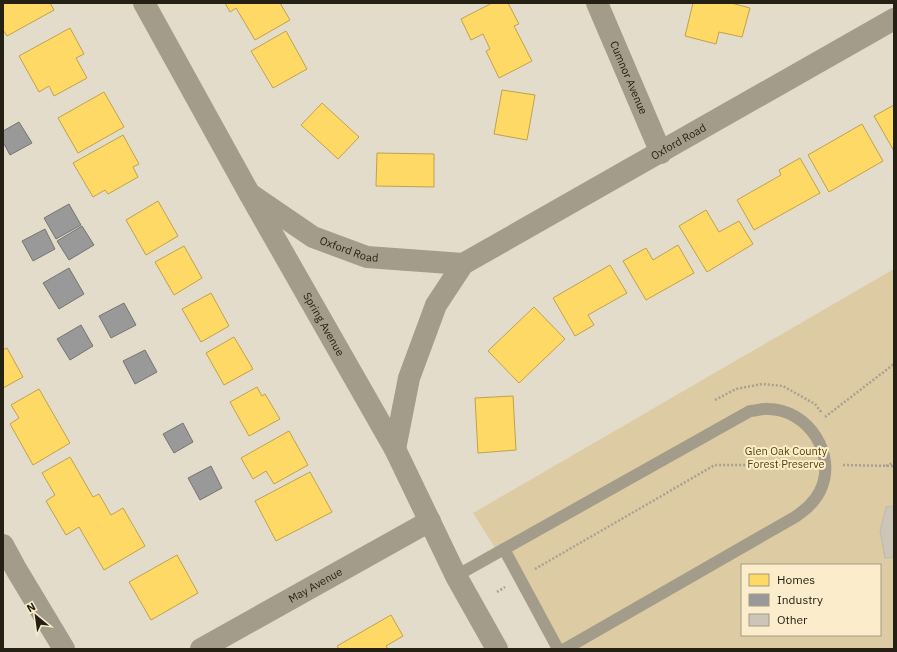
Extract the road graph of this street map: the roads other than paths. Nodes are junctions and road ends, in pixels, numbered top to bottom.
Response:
1 (144, 3) edge
2 (597, 3) edge
3 (894, 19) edge
4 (661, 153) junction
5 (249, 193) junction
6 (463, 264) junction
7 (395, 448) junction
8 (430, 521) junction
9 (3, 545) edge
10 (504, 549) junction
11 (456, 576) junction
12 (64, 649) edge
13 (201, 649) edge
14 (497, 649) edge
15 (558, 649) edge
16 (565, 649) edge

1 - 5 street, Spring Avenue
2 - 4 street, Cumnor Avenue
3 - 4 street, Oxford Road
4 - 6 street, Oxford Road
5 - 6 street, Oxford Road
5 - 7 street, Spring Avenue
6 - 7 street, Oxford Road
7 - 8 street, Spring Avenue
8 - 11 street, Spring Avenue
8 - 13 street, May Avenue
9 - 12 street
10 - 11 lane
10 - 15 lane
10 - 16 lane
11 - 14 street, Spring Avenue

